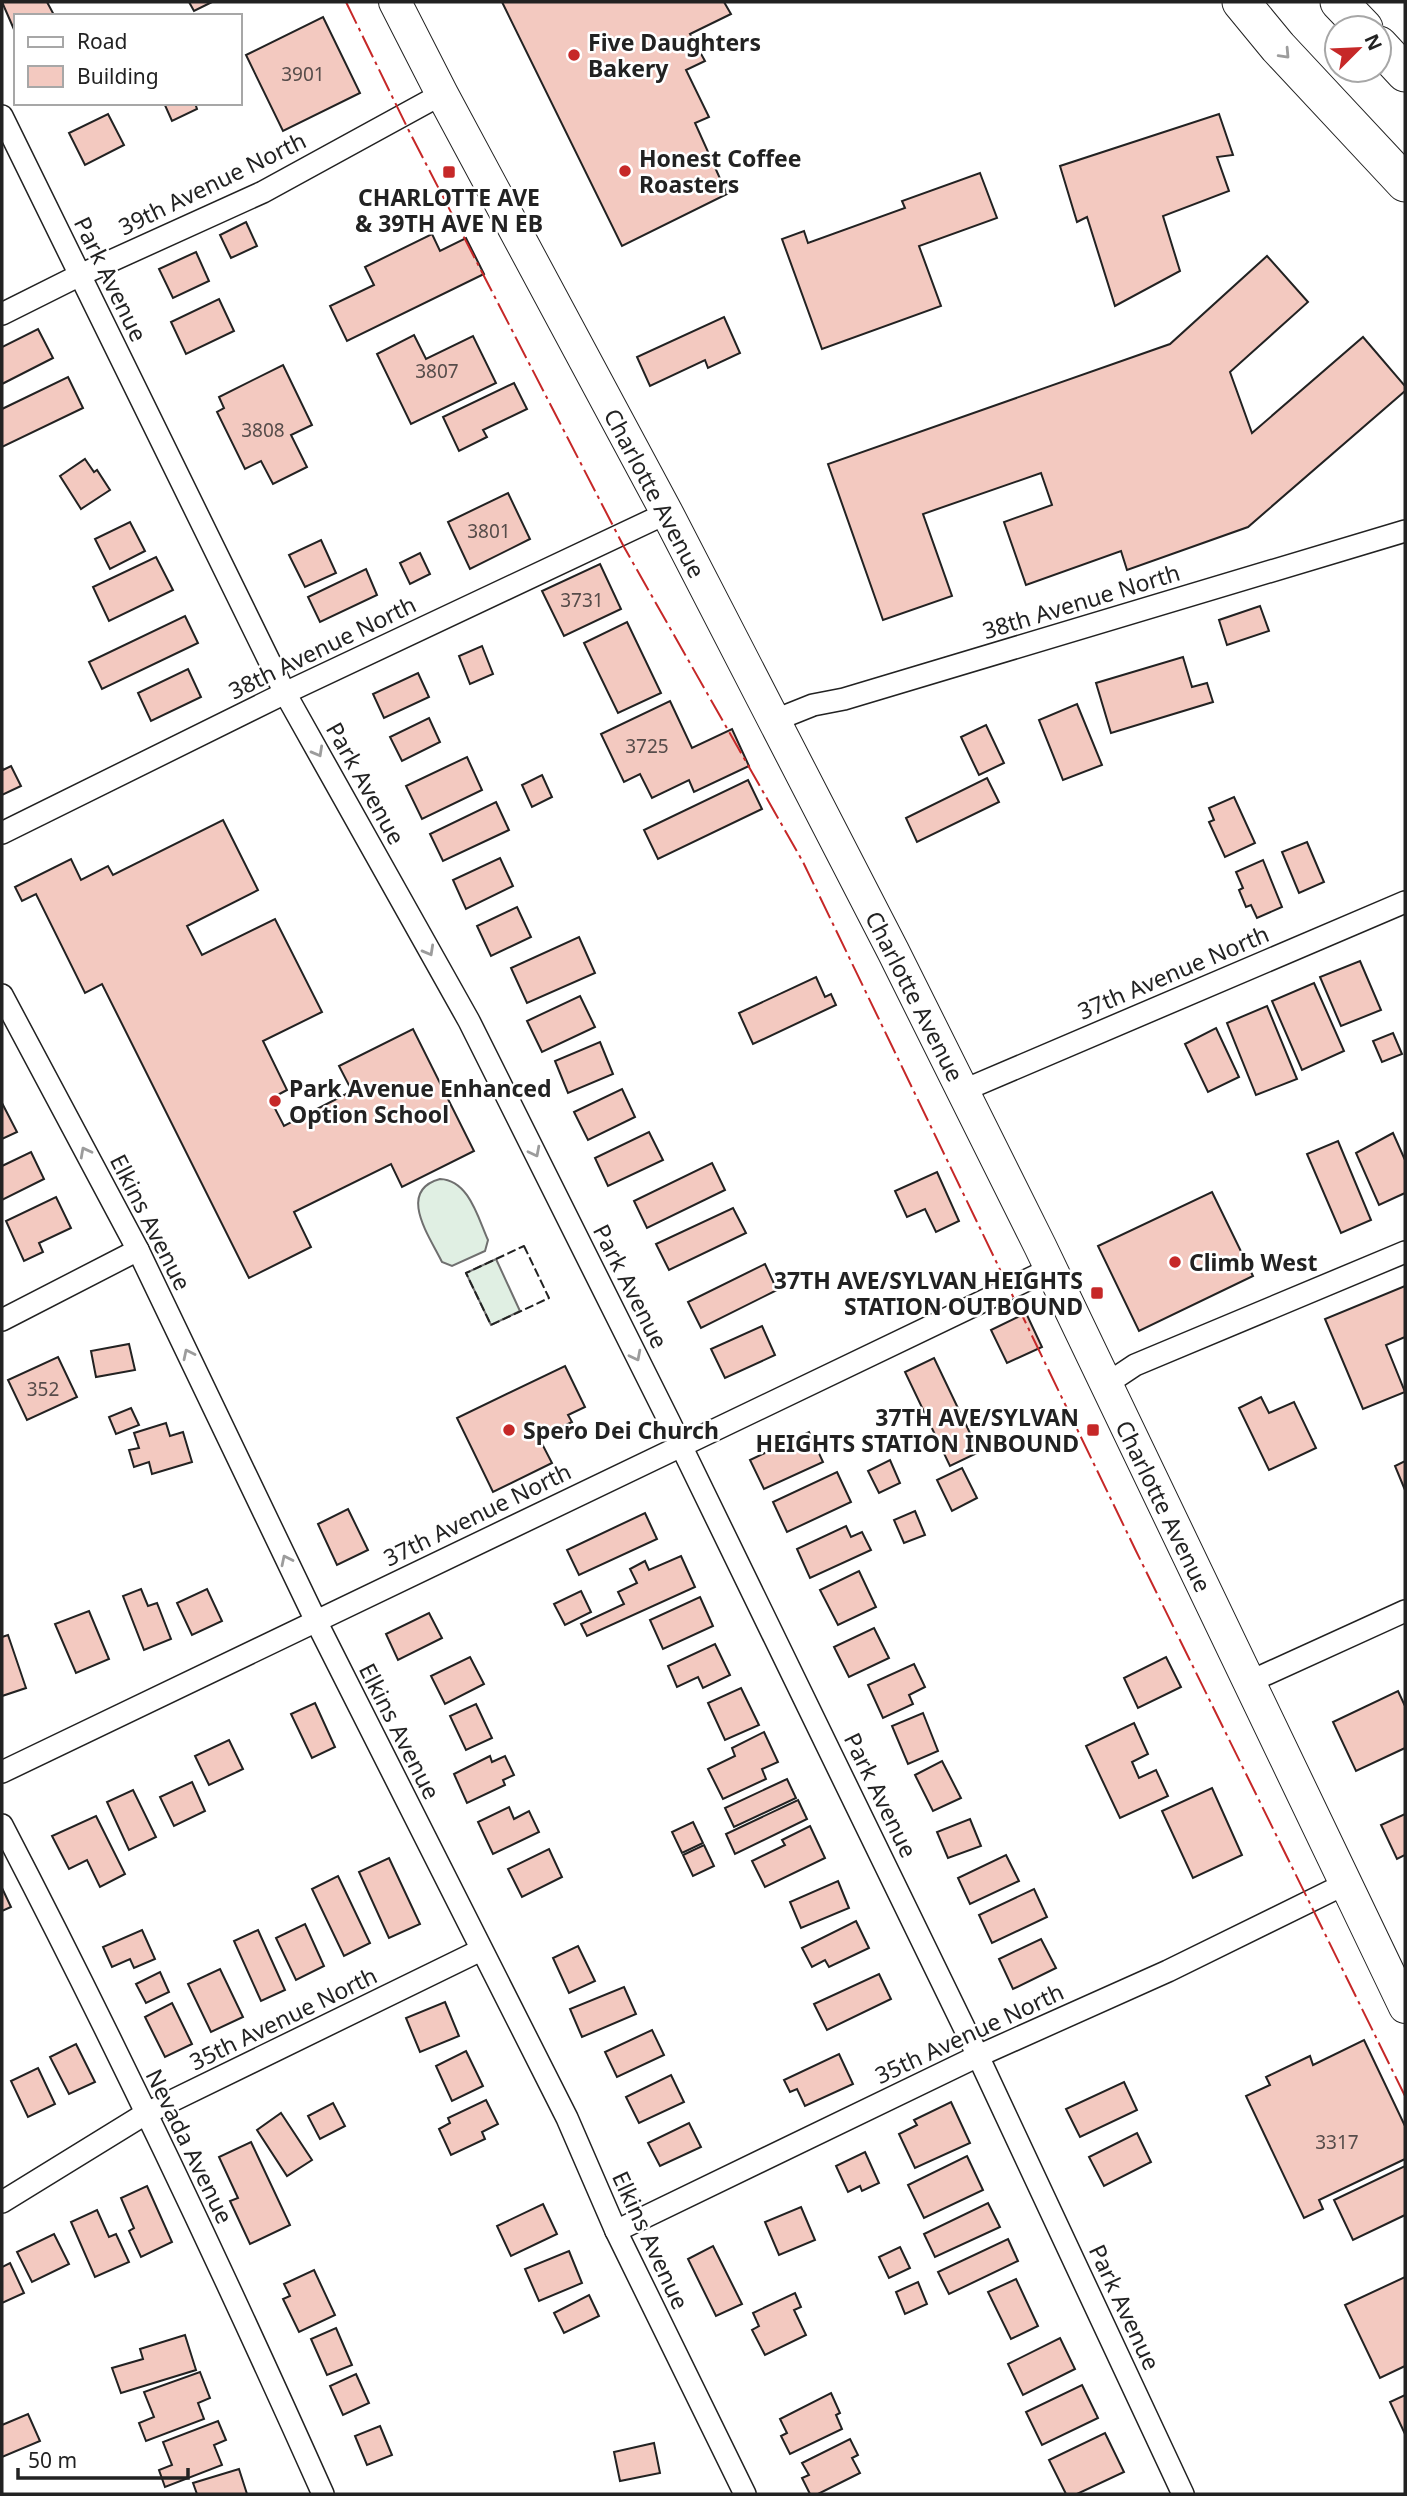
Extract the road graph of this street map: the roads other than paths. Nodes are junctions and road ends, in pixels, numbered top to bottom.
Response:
1 (395, 2) edge
2 (1241, 2) edge
3 (1393, 60) edge
4 (1405, 73) edge
5 (442, 94) junction
6 (2, 116) edge
7 (1405, 183) edge
8 (80, 275) junction
9 (2, 314) edge
10 (667, 513) junction
11 (1405, 531) edge
12 (285, 693) junction
13 (773, 721) junction
14 (2, 833) edge
15 (1405, 902) edge
16 (2, 995) edge
17 (962, 1091) junction
18 (138, 1250) junction
19 (1405, 1252) edge
20 (1050, 1269) junction
21 (2, 1320) edge
22 (1105, 1385) junction
23 (681, 1445) junction
24 (1405, 1611) edge
25 (316, 1621) junction
26 (1249, 1682) junction
27 (2, 1772) edge
28 (2, 1825) edge
29 (1345, 1884) junction
30 (481, 1950) junction
31 (1405, 2007) edge
32 (978, 2056) junction
33 (145, 2114) junction
34 (2, 2202) edge
35 (616, 2231) junction
36 (323, 2494) edge
37 (745, 2494) edge
38 (1183, 2494) edge

1 - 5 main road, Charlotte Avenue
2 -> 7 highway
3 - 4 highway
5 - 8 street, 39th Avenue North
5 - 10 main road, Charlotte Avenue
6 - 8 street, Park Avenue
8 - 9 street, 39th Avenue North
8 - 12 street, Park Avenue
10 - 12 street, 38th Avenue North
10 - 13 main road, Charlotte Avenue
11 - 13 street, 38th Avenue North
12 - 14 street, 38th Avenue North
12 -> 23 street, Park Avenue
13 - 17 main road, Charlotte Avenue
15 - 17 street, 37th Avenue North
18 -> 16 street, Elkins Avenue
17 - 20 main road, Charlotte Avenue
18 - 21 street
25 -> 18 street, Elkins Avenue
19 - 22 street
20 - 22 main road, Charlotte Avenue
20 - 23 street, 37th Avenue North
22 - 26 main road, Charlotte Avenue
23 - 25 street, 37th Avenue North
23 - 32 street, Park Avenue
24 - 26 street
25 - 27 street, 37th Avenue North
25 - 30 street, Elkins Avenue
26 - 29 main road, Charlotte Avenue
28 - 33 street, Nevada Avenue
29 - 31 main road, Charlotte Avenue
29 - 32 street, 35th Avenue North
30 - 33 street, 35th Avenue North
30 - 35 street, Elkins Avenue
32 - 35 street, 35th Avenue North
32 - 38 street, Park Avenue
33 - 34 street, 35th Avenue North
33 - 36 street, Nevada Avenue
35 - 37 street, Elkins Avenue

